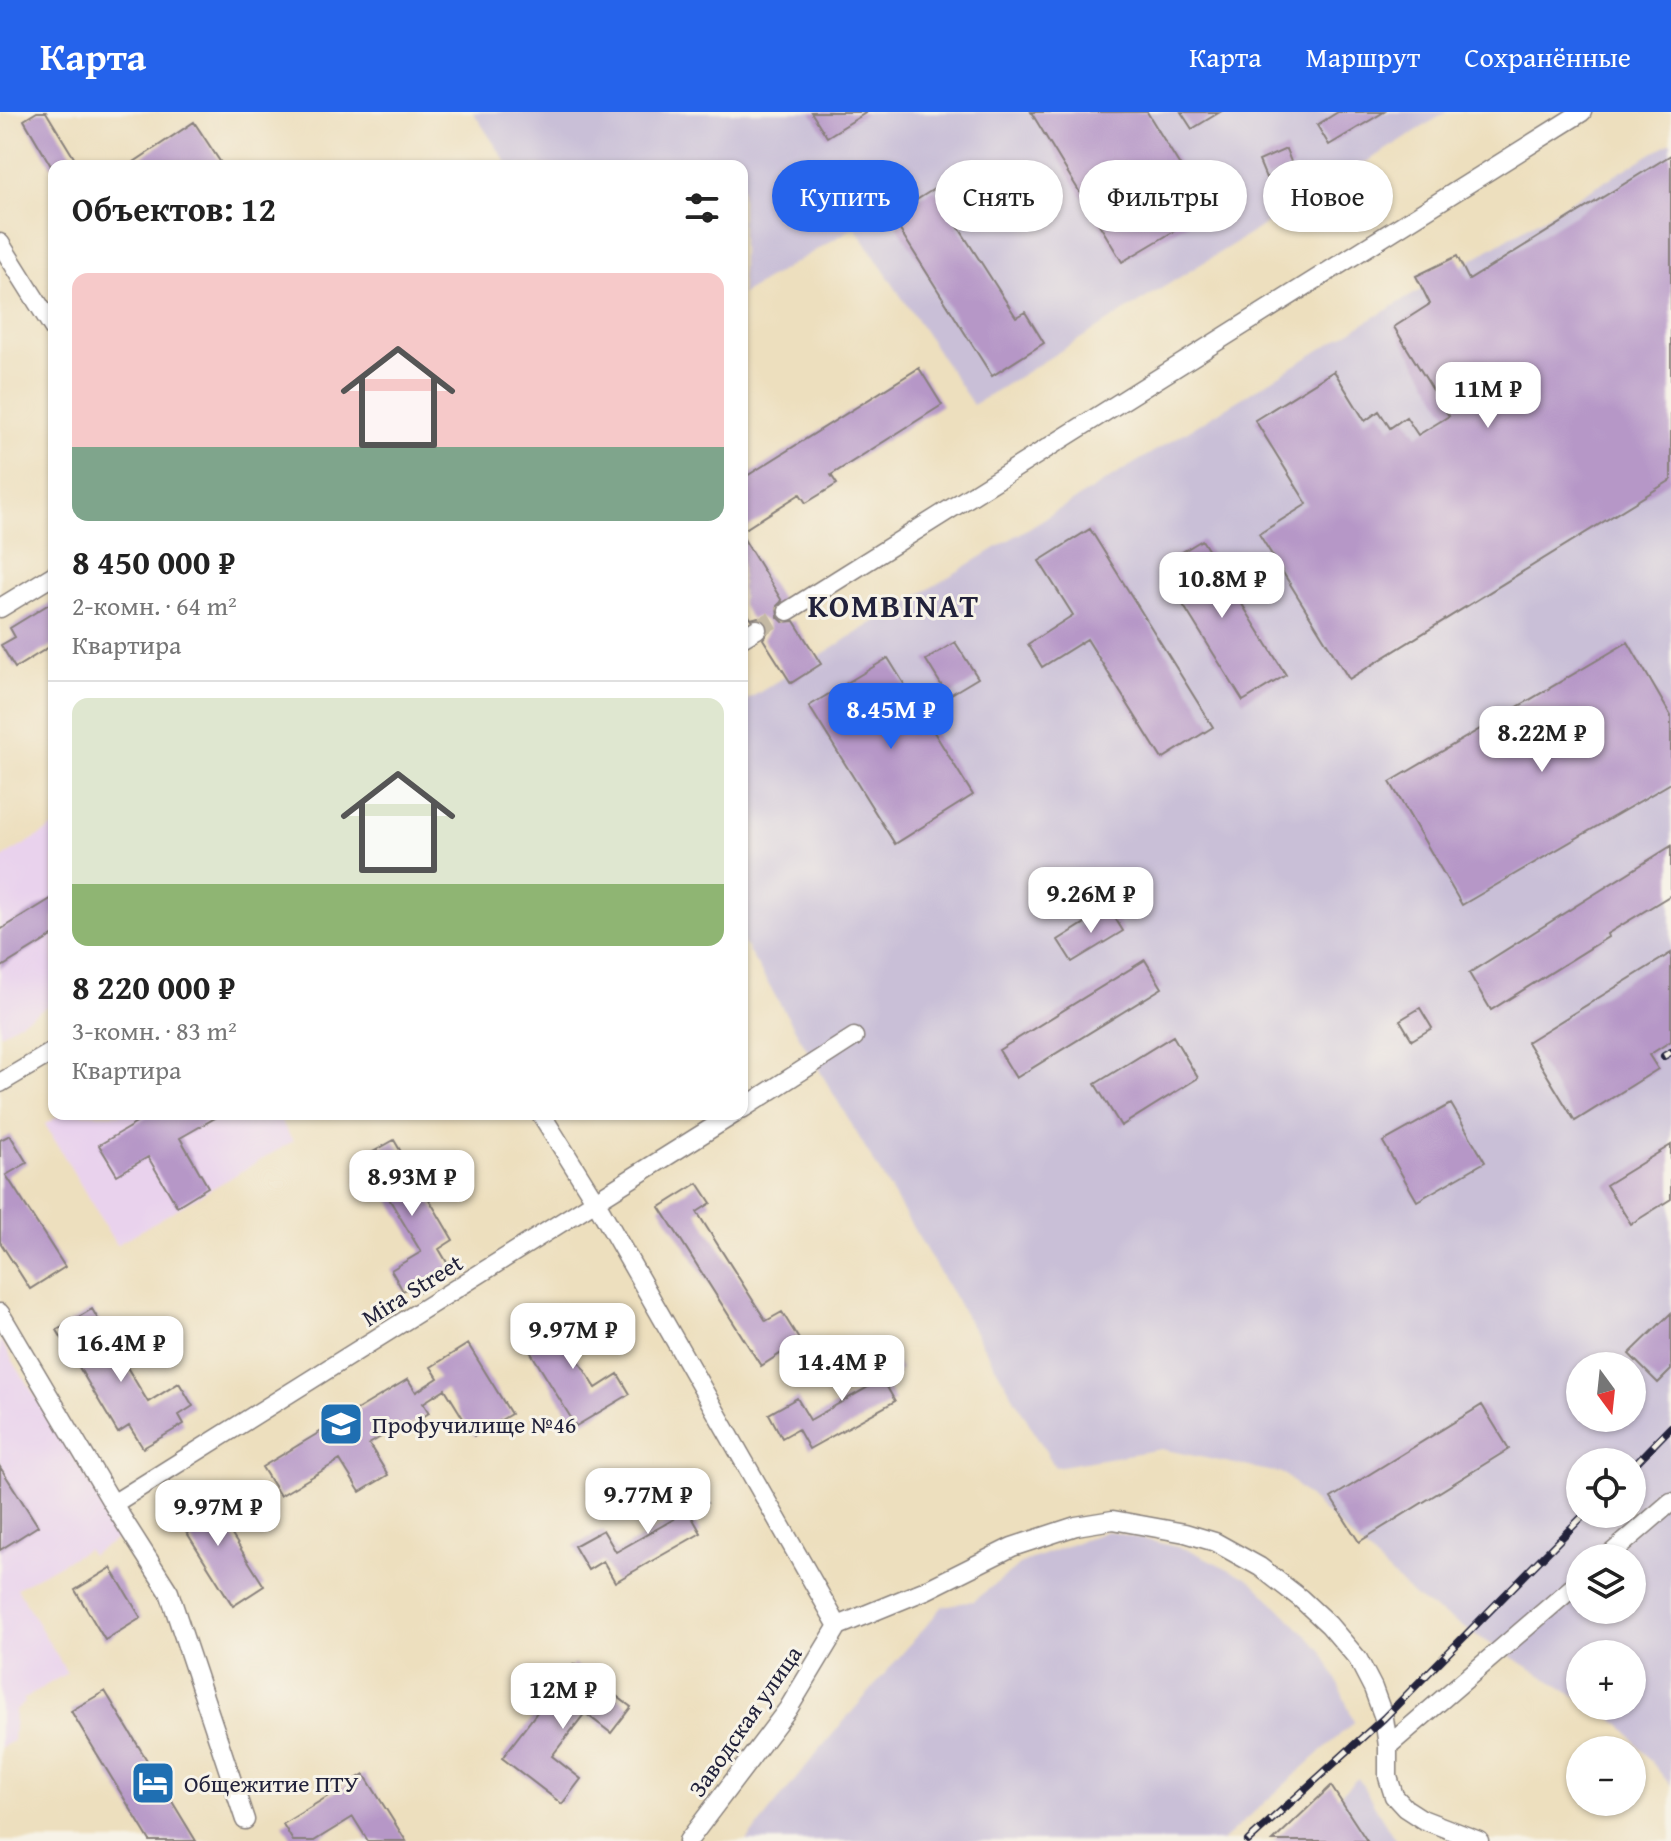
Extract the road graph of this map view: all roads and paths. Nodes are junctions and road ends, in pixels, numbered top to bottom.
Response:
1 (1582, 112) edge
2 (0, 243) edge
3 (48, 319) edge
4 (48, 579) edge
5 (0, 608) edge
6 (788, 611) tunnel mouth
7 (854, 1037) dead end
8 (48, 1055) edge
9 (0, 1083) edge
10 (748, 1105) edge
11 (545, 1120) edge
12 (725, 1120) edge
13 (596, 1202) junction
14 (0, 1313) edge
15 (1671, 1502) edge
16 (113, 1504) junction
17 (1622, 1544) edge
18 (1566, 1593) edge
19 (838, 1626) junction
20 (1388, 1746) junction
21 (245, 1820) dead end
22 (688, 1841) edge
23 (1479, 1841) edge

1 - 6 street
2 - 3 street
4 - 5 street
7 - 10 street
8 - 9 street
11 - 13 street
12 - 13 street, Mira Street
13 - 16 street, Mira Street
13 - 19 street
14 - 16 street
15 - 17 street
16 - 21 street
18 - 20 street
19 - 20 street
19 - 22 street, Заводская улица
20 - 23 street

